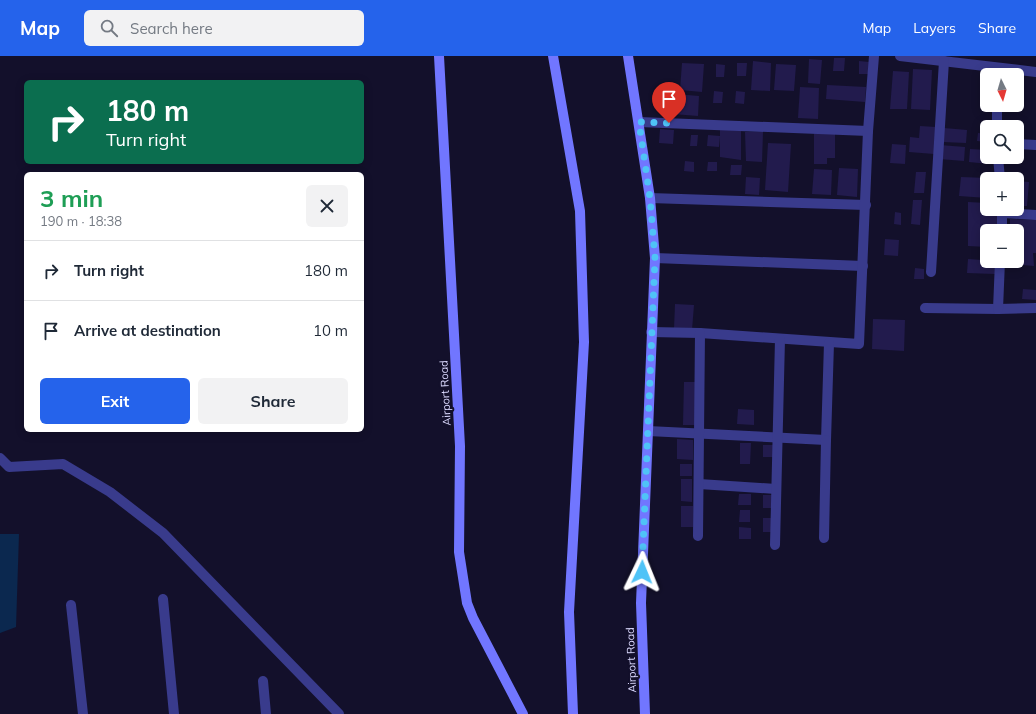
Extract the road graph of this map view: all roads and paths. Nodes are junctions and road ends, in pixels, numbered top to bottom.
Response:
1 (439, 56) edge
2 (553, 56) edge
3 (628, 56) edge
4 (874, 56) edge
5 (900, 56) edge
6 (944, 60) junction
7 (983, 68) edge
8 (1024, 72) edge
9 (1036, 72) edge
10 (639, 122) junction
11 (868, 131) junction
12 (1024, 144) edge
13 (1036, 145) edge
14 (650, 198) junction
15 (866, 205) junction
16 (1024, 214) edge
17 (1036, 215) edge
18 (655, 258) junction
19 (863, 266) junction
20 (1000, 268) edge
21 (931, 272) dead end
22 (925, 308) dead end
23 (1036, 308) edge
24 (998, 309) junction
25 (651, 332) junction
26 (700, 333) junction
27 (780, 339) junction
28 (829, 343) junction
29 (648, 432) junction
30 (699, 435) junction
31 (779, 437) junction
32 (826, 440) junction
33 (0, 458) edge
34 (699, 484) junction
35 (776, 489) junction
36 (698, 536) dead end
37 (824, 538) dead end
38 (775, 545) dead end
39 (163, 599) dead end
40 (71, 605) dead end
41 (263, 681) dead end
42 (83, 714) edge
43 (174, 714) edge
44 (266, 714) edge
45 (339, 714) edge
46 (523, 714) edge
47 (573, 714) edge
48 (646, 714) edge

1 - 46 main road, Airport Road
2 - 47 main road
3 - 10 main road, Airport Road
4 - 11 street
5 - 6 street
6 - 7 street
6 - 21 street
8 - 9 street
10 - 11 street
10 - 14 main road, Airport Road
11 - 15 street
12 - 13 street
14 - 15 street
14 - 18 main road, Airport Road
15 - 19 street
16 - 17 street
18 - 19 street
18 - 25 main road, Airport Road
19 - 28 street
20 - 24 street
22 - 24 street
23 - 24 street
25 - 26 street
25 - 29 main road, Airport Road
26 - 27 street
26 - 30 street
27 - 28 street
27 - 31 street
28 - 32 street
29 - 30 street
29 - 48 main road, Airport Road
30 - 31 street
30 - 34 street
31 - 32 street
31 - 35 street
32 - 37 street
33 - 45 street
34 - 35 street
34 - 36 street
35 - 38 street
39 - 43 street
40 - 42 street
41 - 44 street

